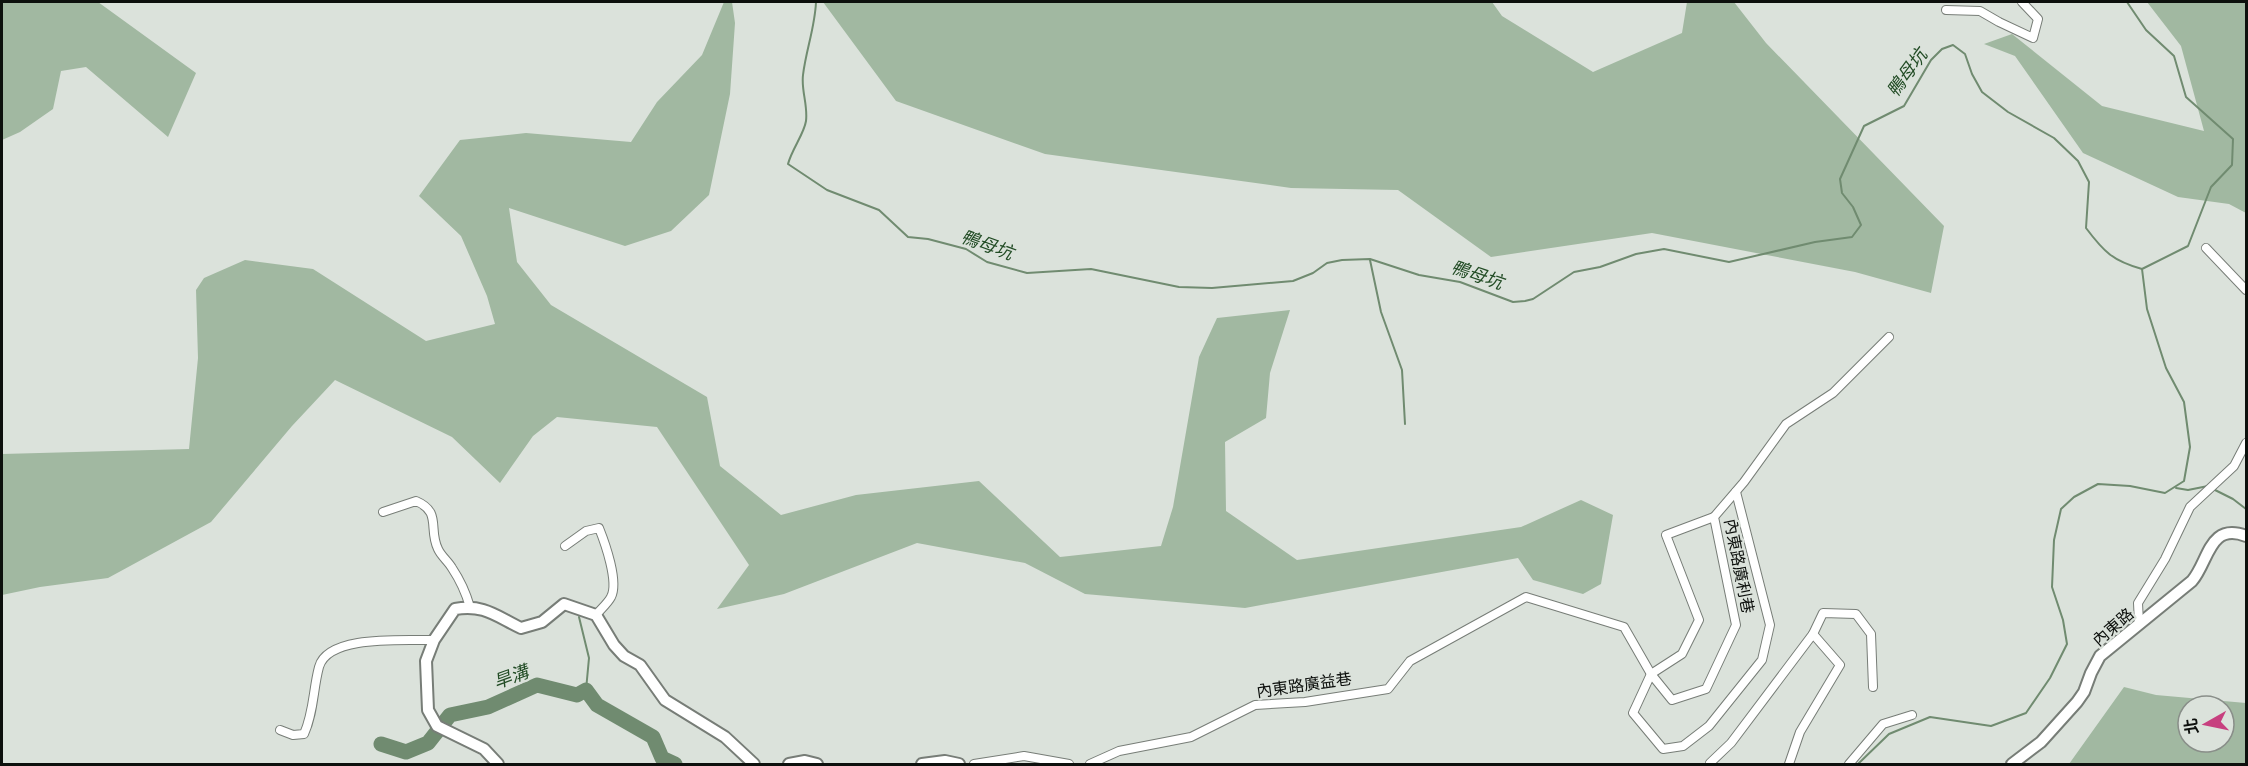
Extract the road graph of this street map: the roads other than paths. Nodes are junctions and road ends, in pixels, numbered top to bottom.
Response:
1 (2022, 2) edge
2 (1946, 10) dead end
3 (2206, 248) dead end
4 (2247, 290) edge
5 (1889, 337) dead end
6 (2247, 443) edge
7 (1736, 492) junction
8 (383, 512) dead end
9 (1714, 517) junction
10 (2247, 536) edge
11 (565, 546) dead end
12 (470, 607) junction
13 (596, 615) junction
14 (2139, 624) junction
15 (1813, 634) junction
16 (434, 640) junction
17 (1651, 674) junction
18 (1873, 687) dead end
19 (1388, 689) joint
20 (1911, 715) dead end
21 (280, 730) dead end
22 (1710, 763) edge
23 (498, 765) edge
24 (754, 765) edge
25 (789, 765) edge
26 (817, 765) edge
27 (922, 765) edge
28 (959, 765) edge
29 (974, 765) edge
30 (1069, 765) edge
31 (1090, 765) edge
32 (1789, 765) edge
33 (1849, 765) edge
34 (2012, 765) edge

1 - 2 street
3 - 4 street
5 - 7 street, 內東路廣利巷
6 - 14 street
7 - 9 street, 內東路廣利巷
7 - 17 street
8 - 12 street
9 - 17 street
9 - 17 street, 內東路廣利巷
10 - 14 street, 內東路
11 - 13 street
12 - 13 street
12 - 16 street
13 - 24 street
14 - 34 street, 內東路
15 - 18 street
15 - 22 street
15 - 32 street
16 - 21 street
16 - 23 street
17 - 19 street, 內東路廣利巷
19 - 31 street, 內東路廣益巷
20 - 33 street
25 - 26 street
27 - 28 street
29 - 30 street

